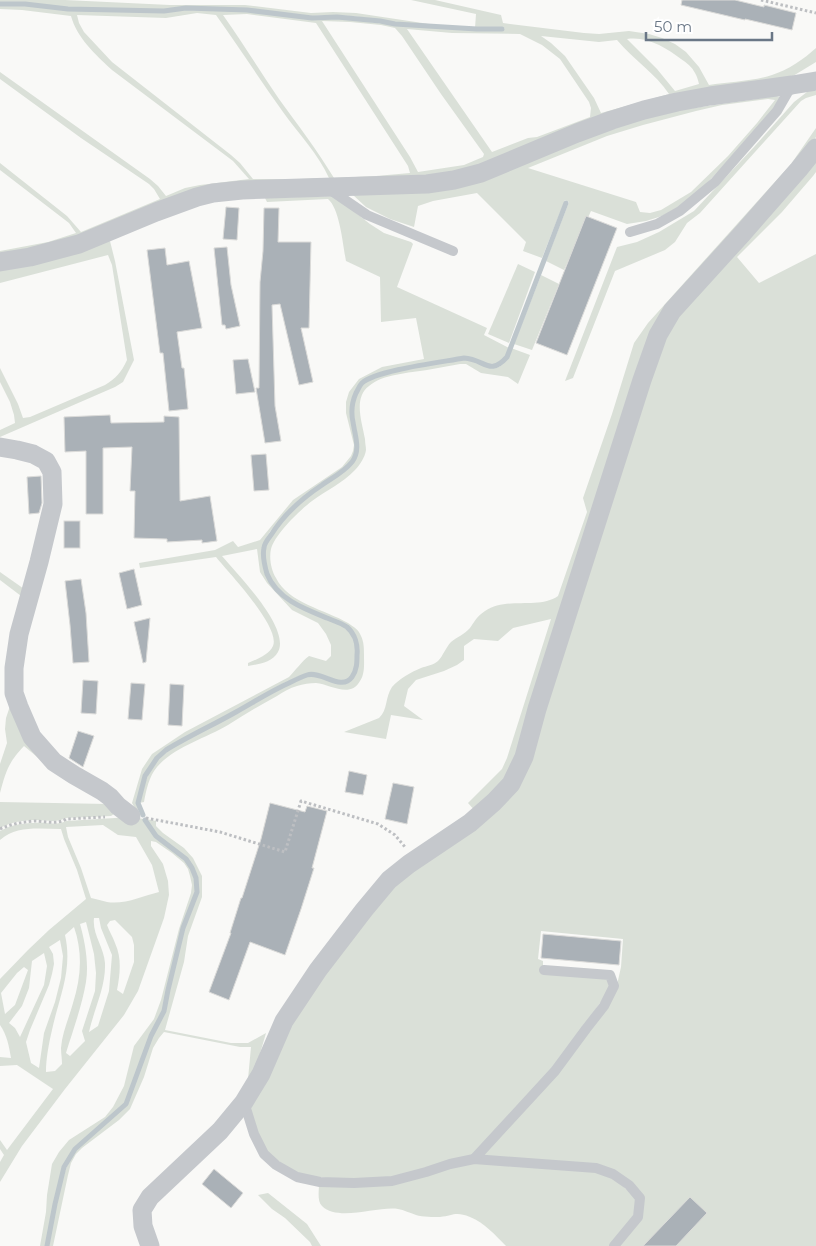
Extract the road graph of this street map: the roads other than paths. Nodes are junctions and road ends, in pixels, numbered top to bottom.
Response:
1 (816, 81) edge
2 (792, 85) junction
3 (816, 148) edge
4 (328, 188) junction
5 (630, 232) dead end
6 (453, 251) dead end
7 (0, 262) edge
8 (0, 447) edge
9 (131, 816) road end
10 (544, 970) dead end
11 (244, 1102) junction
12 (474, 1159) junction
13 (150, 1246) edge
14 (614, 1246) edge

1 - 2 street
2 - 4 street
2 - 5 lane
3 - 11 street
4 - 6 lane
4 - 7 street
8 - 9 street
10 - 12 lane
11 - 12 lane
11 - 13 street
12 - 14 lane

